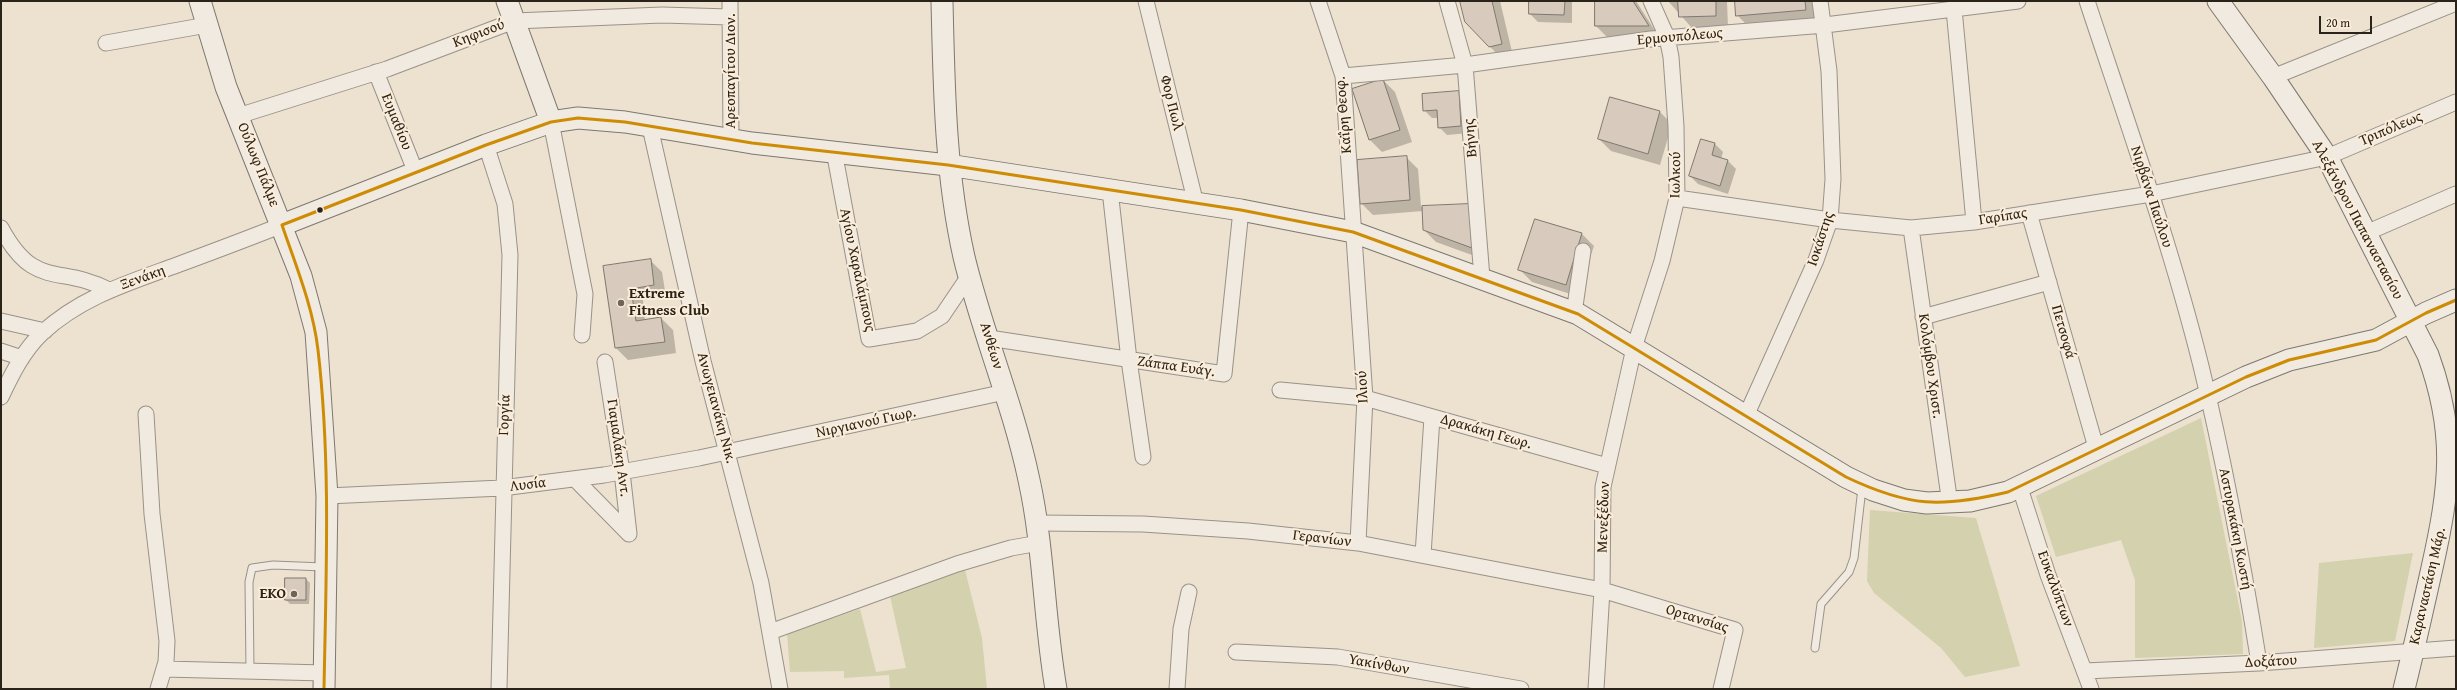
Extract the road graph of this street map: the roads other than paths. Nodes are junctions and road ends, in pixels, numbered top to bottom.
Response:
1 (200, 1) edge
2 (507, 1) edge
3 (730, 1) edge
4 (942, 1) edge
5 (1146, 1) edge
6 (1318, 1) edge
7 (1447, 1) edge
8 (1651, 1) edge
9 (1820, 1) edge
10 (2018, 1) edge
11 (2087, 1) edge
12 (2218, 1) edge
13 (2456, 3) edge
14 (1954, 9) junction
15 (730, 17) junction
16 (514, 21) junction
17 (207, 25) junction
18 (1825, 25) junction
19 (1667, 37) junction
20 (106, 43) dead end
21 (1465, 65) junction
22 (376, 72) junction
23 (1343, 76) junction
24 (2273, 77) junction
25 (2456, 102) edge
26 (238, 116) junction
27 (551, 122) junction
28 (650, 127) junction
29 (731, 140) junction
30 (486, 145) junction
31 (834, 151) junction
32 (2327, 157) junction
33 (948, 165) junction
34 (416, 172) junction
35 (1110, 190) junction
36 (2150, 194) junction
37 (2456, 194) edge
38 (1677, 198) junction
39 (1196, 204) junction
40 (1241, 210) junction
41 (2029, 213) junction
42 (1830, 220) junction
43 (1974, 222) junction
44 (282, 225) junction
45 (1, 228) edge
46 (1911, 228) junction
47 (1353, 232) junction
48 (2366, 233) junction
49 (1582, 251) dead end
50 (970, 276) junction
51 (1482, 278) junction
52 (2049, 282) junction
53 (109, 290) junction
54 (2456, 300) edge
55 (1574, 312) junction
56 (1924, 317) junction
57 (1, 322) edge
58 (2410, 322) junction
59 (45, 331) junction
60 (582, 336) dead end
61 (989, 338) junction
62 (1634, 348) junction
63 (1, 351) edge
64 (22, 358) junction
65 (1129, 360) junction
66 (605, 362) dead end
67 (1280, 390) dead end
68 (1005, 392) junction
69 (2207, 395) junction
70 (1, 397) edge
71 (1365, 398) junction
72 (146, 414) dead end
73 (1746, 416) junction
74 (1432, 417) junction
75 (2097, 451) junction
76 (727, 452) junction
77 (1143, 457) dead end
78 (2454, 464) edge
79 (1607, 466) junction
80 (622, 472) junction
81 (575, 479) junction
82 (1862, 485) junction
83 (502, 488) junction
84 (2020, 488) junction
85 (327, 496) junction
86 (1950, 504) junction
87 (1038, 533) junction
88 (1358, 543) junction
89 (1423, 555) junction
90 (326, 567) junction
91 (1602, 590) junction
92 (1189, 592) dead end
93 (770, 632) junction
94 (1815, 648) dead end
95 (2456, 648) edge
96 (1236, 652) dead end
97 (2413, 652) junction
98 (2259, 663) junction
99 (164, 669) junction
100 (250, 671) junction
101 (2085, 671) junction
102 (325, 681) edge
103 (158, 689) edge
104 (498, 689) edge
105 (780, 689) edge
106 (1056, 689) edge
107 (1177, 689) edge
108 (1522, 689) edge
109 (1596, 689) edge
110 (1721, 689) edge
111 (2091, 689) edge
112 (2404, 689) edge

1 - 17 street, Ούλωφ Πάλμε
2 - 16 street
3 - 15 street, Αρεοπαγίτου Διον.
4 - 33 street, Ανθέων
5 - 39 street, Φορ Πωλ
6 - 23 street, Καΐρη Θεοφ.
7 - 21 street, Βήνης
8 - 19 street, Ιωλκού
9 - 18 street, Ιοκάστης
10 - 14 street, Ερμουπόλεως
11 - 36 street, Νιρβάνα Παύλου
12 - 24 street, Αλεξάνδρου Παπαναστασίου
13 - 24 street
14 - 18 street, Ερμουπόλεως
14 - 43 street
15 - 16 street, Κηφισού
15 - 29 street, Αρεοπαγίτου Διον.
16 - 22 street, Κηφισού
16 - 27 street
17 - 20 street
17 - 26 street, Ούλωφ Πάλμε
18 - 19 street, Ερμουπόλεως
18 - 42 street, Ιοκάστης
19 - 21 street, Ερμουπόλεως
19 - 38 street, Ιωλκού
21 - 23 street, Ερμουπόλεως
21 - 51 street, Βήνης
22 - 26 street, Κηφισού
22 - 34 street, Ευμαθίου
23 - 47 street, Καΐρη Θεοφ.
24 - 32 street, Αλεξάνδρου Παπαναστασίου
25 - 32 street, Τριπόλεως
26 - 44 street, Ούλωφ Πάλμε
27 - 28 street
27 - 30 street
27 - 60 street
28 - 29 street
28 - 76 street, Ανωγειανάκη Νικ.
29 - 31 street
30 - 34 street
30 - 83 street, Γοργία
31 - 33 street
31 - 50 street, Αγίου Χαραλάμπους
32 - 36 street, Γαρίπας
32 - 48 street, Αλεξάνδρου Παπαναστασίου
33 - 35 street
33 - 50 street, Ανθέων
34 - 44 street
35 - 39 street
35 - 65 street
36 - 41 street, Γαρίπας
36 - 69 street, Νιρβάνα Παύλου
37 - 48 street
38 - 42 street, Γαρίπας
38 - 62 street, Ιωλκού
39 - 40 street
40 - 47 street
40 - 65 street, Ζάππα Ευάγ.
41 - 43 street, Γαρίπας
41 - 52 street, Πετσοφά
42 - 46 street, Γαρίπας
42 - 73 street, Ιοκάστης
43 - 46 street, Γαρίπας
44 - 53 street, Ξενάκη
44 - 85 street, Ούλωφ Πάλμε
45 - 53 street
46 - 56 street, Κολόμβου Χριστ.
47 - 51 street
47 - 71 street, Ιλιού
48 - 58 street, Αλεξάνδρου Παπαναστασίου
49 - 55 street
50 - 61 street, Ανθέων
51 - 55 street
52 - 56 street
52 - 75 street, Πετσοφά
53 - 59 street, Ξενάκη
54 - 58 street
55 - 62 street
56 - 86 street, Κολόμβου Χριστ.
57 - 59 street
58 - 69 street
58 - 78 street, Καραναστάση Μάρ.
59 - 64 street, Ξενάκη
61 - 65 street, Ζάππα Ευάγ.
61 - 68 street, Ανθέων
62 - 73 street
62 - 79 street, Μενεξέδων
63 - 64 street
64 - 70 street, Ξενάκη
65 - 77 street
66 - 80 street, Γιαμαλάκη Αντ.
67 - 71 street, Δρακάκη Γεωρ.
68 - 76 street, Νιργιανού Γιωρ.
68 - 87 street, Ανθέων
69 - 75 street
69 - 98 street, Αστυρακάκη Κωστή
71 - 74 street, Δρακάκη Γεωρ.
71 - 88 street, Ιλιού
72 - 99 street
73 - 82 street
74 - 79 street, Δρακάκη Γεωρ.
74 - 89 street
75 - 84 street
76 - 80 street, Λυσία
76 - 93 street, Ανωγειανάκη Νικ.
78 - 97 street, Καραναστάση Μάρ.
79 - 91 street, Μενεξέδων
80 - 81 street, Λυσία
80 - 81 street, Γιαμαλάκη Αντ.
81 - 83 street, Λυσία
82 - 86 street
82 - 94 lane
83 - 85 street, Λυσία
83 - 104 street, Γοργία
84 - 86 street
84 - 101 street, Ευκαλύπτων
85 - 90 street, Ούλωφ Πάλμε
87 - 88 street, Γερανίων
87 - 93 street, Γερανίων
87 - 106 street, Ανθέων
88 - 89 street, Γερανίων
89 - 91 street, Γερανίων
90 - 100 lane
90 - 102 street, Ούλωφ Πάλμε
91 - 109 street, Μενεξέδων
91 - 110 street, Ορτανσίας
92 - 107 street
93 - 105 street, Ανωγειανάκη Νικ.
95 - 97 street, Δοξάτου
96 - 108 street, Υακίνθων
97 - 98 street, Δοξάτου
97 - 112 street, Καραναστάση Μάρ.
98 - 101 street, Δοξάτου
99 - 100 street
99 - 103 street
100 - 102 street
101 - 111 street, Ευκαλύπτων

